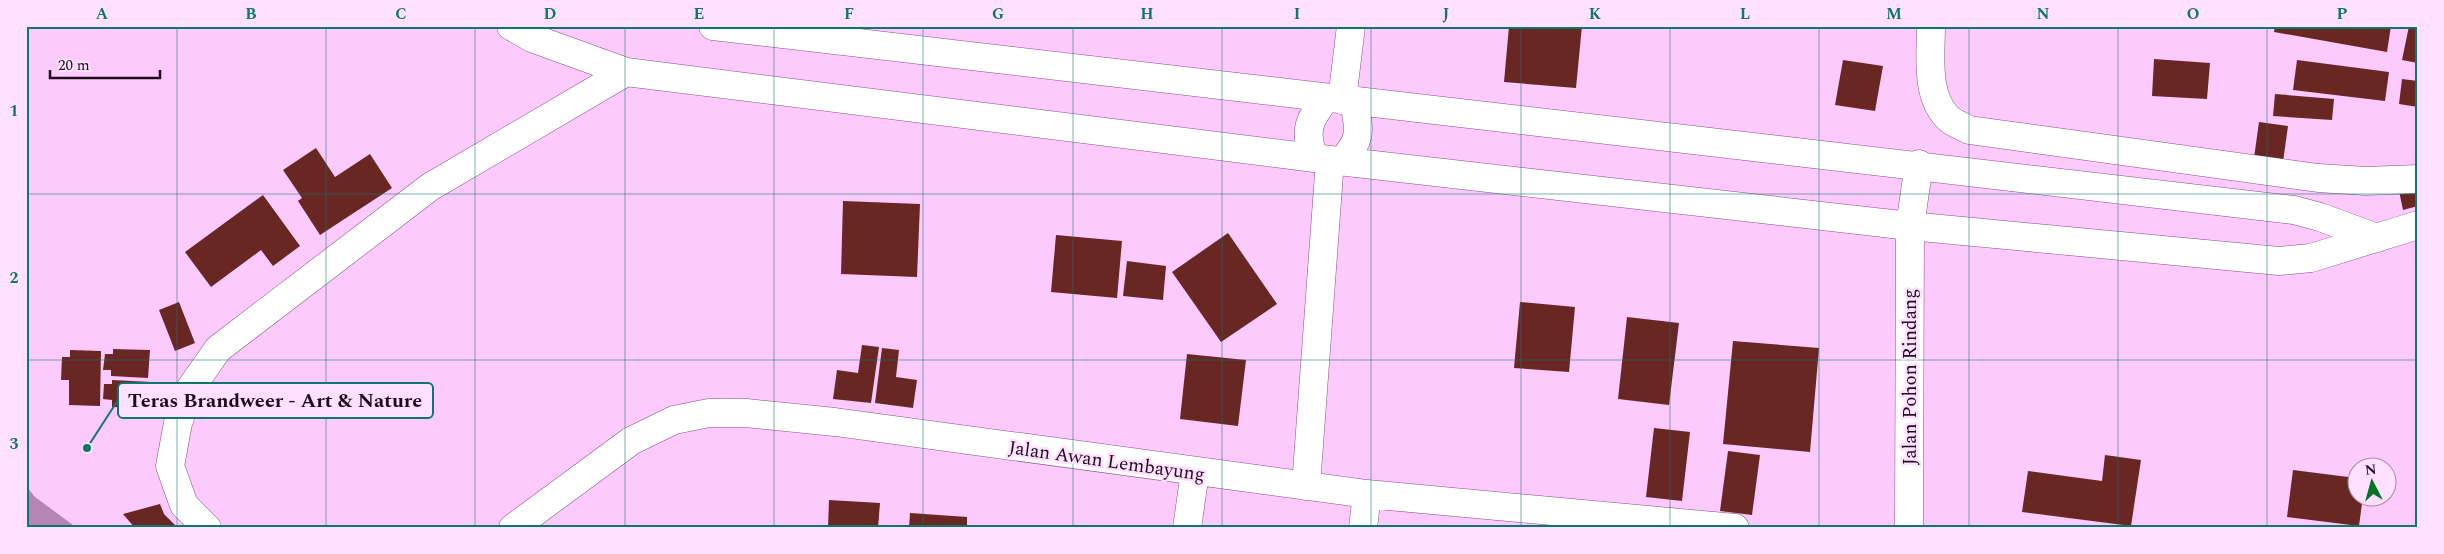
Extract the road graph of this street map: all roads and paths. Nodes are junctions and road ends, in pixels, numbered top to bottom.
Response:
1 (511, 26) edge
2 (713, 26) edge
3 (1351, 26) edge
4 (1931, 26) edge
5 (626, 72) junction
6 (1340, 100) junction
7 (1328, 159) junction
8 (1919, 164) junction
9 (2418, 179) edge
10 (2418, 225) edge
11 (1910, 226) junction
12 (2377, 238) junction
13 (1195, 472) junction
14 (1306, 486) junction
15 (1367, 494) junction
16 (207, 528) edge
17 (513, 528) edge
18 (1187, 528) edge
19 (1364, 528) edge
20 (1735, 528) edge
21 (1908, 528) edge

1 - 5 street
2 - 6 street
3 - 6 street
4 - 9 street
5 - 7 street
5 - 16 street
6 - 7 street
6 - 7 street
6 - 8 street
7 - 11 street
7 - 14 street
8 - 11 street, Jalan Pohon Rindang
8 - 12 street
10 - 12 street
11 - 12 street
11 - 21 street, Jalan Pohon Rindang
13 - 14 street, Jalan Awan Lembayung
13 - 17 street, Jalan Awan Lembayung
13 - 18 street
14 - 15 street, Jalan Awan Lembayung
15 - 19 street
15 - 20 street, Jalan Awan Lembayung

